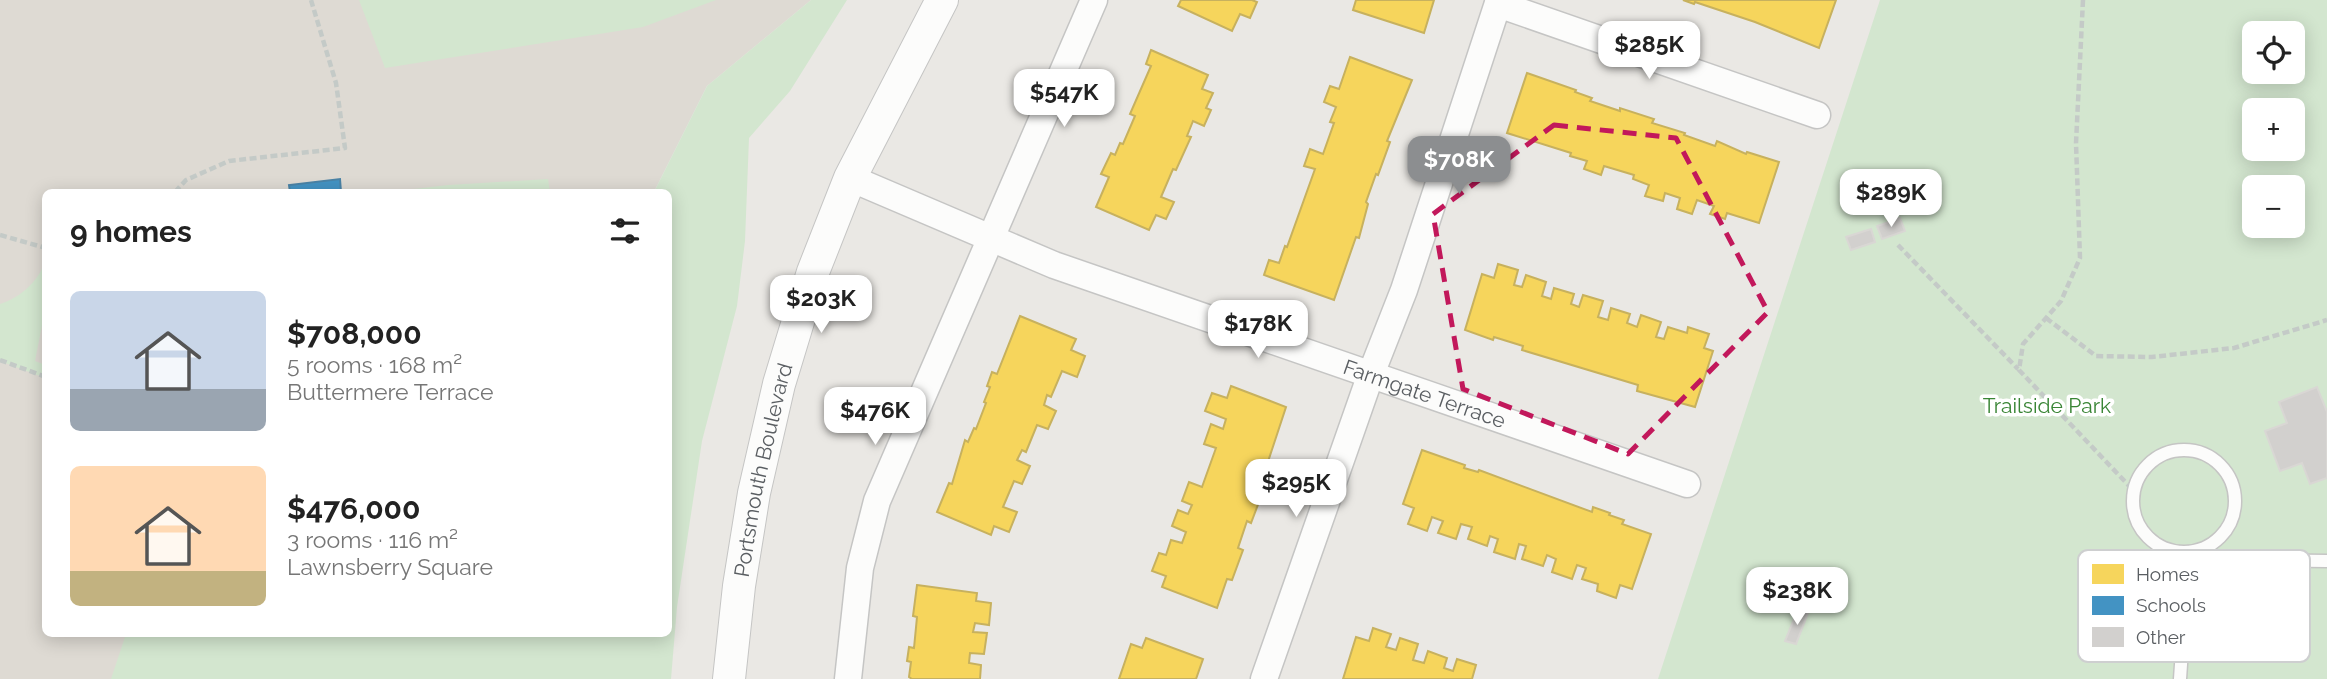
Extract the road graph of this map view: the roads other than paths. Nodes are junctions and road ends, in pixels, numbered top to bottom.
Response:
1 (942, 0) edge
2 (1094, 0) edge
3 (1498, 2) edge
4 (1816, 115) dead end
5 (850, 178) junction
6 (989, 238) junction
7 (1371, 374) junction
8 (1687, 484) dead end
9 (2170, 550) edge
10 (2195, 550) edge
11 (729, 679) edge
12 (848, 679) edge
13 (1264, 679) edge

1 - 5 street, Portsmouth Boulevard
2 - 6 street
3 - 4 street
3 - 7 street
5 - 6 street, Farmgate Terrace
5 - 11 street, Portsmouth Boulevard
6 - 7 street, Farmgate Terrace
6 - 12 street
7 - 8 street, Farmgate Terrace
7 - 13 street
9 - 10 lane

